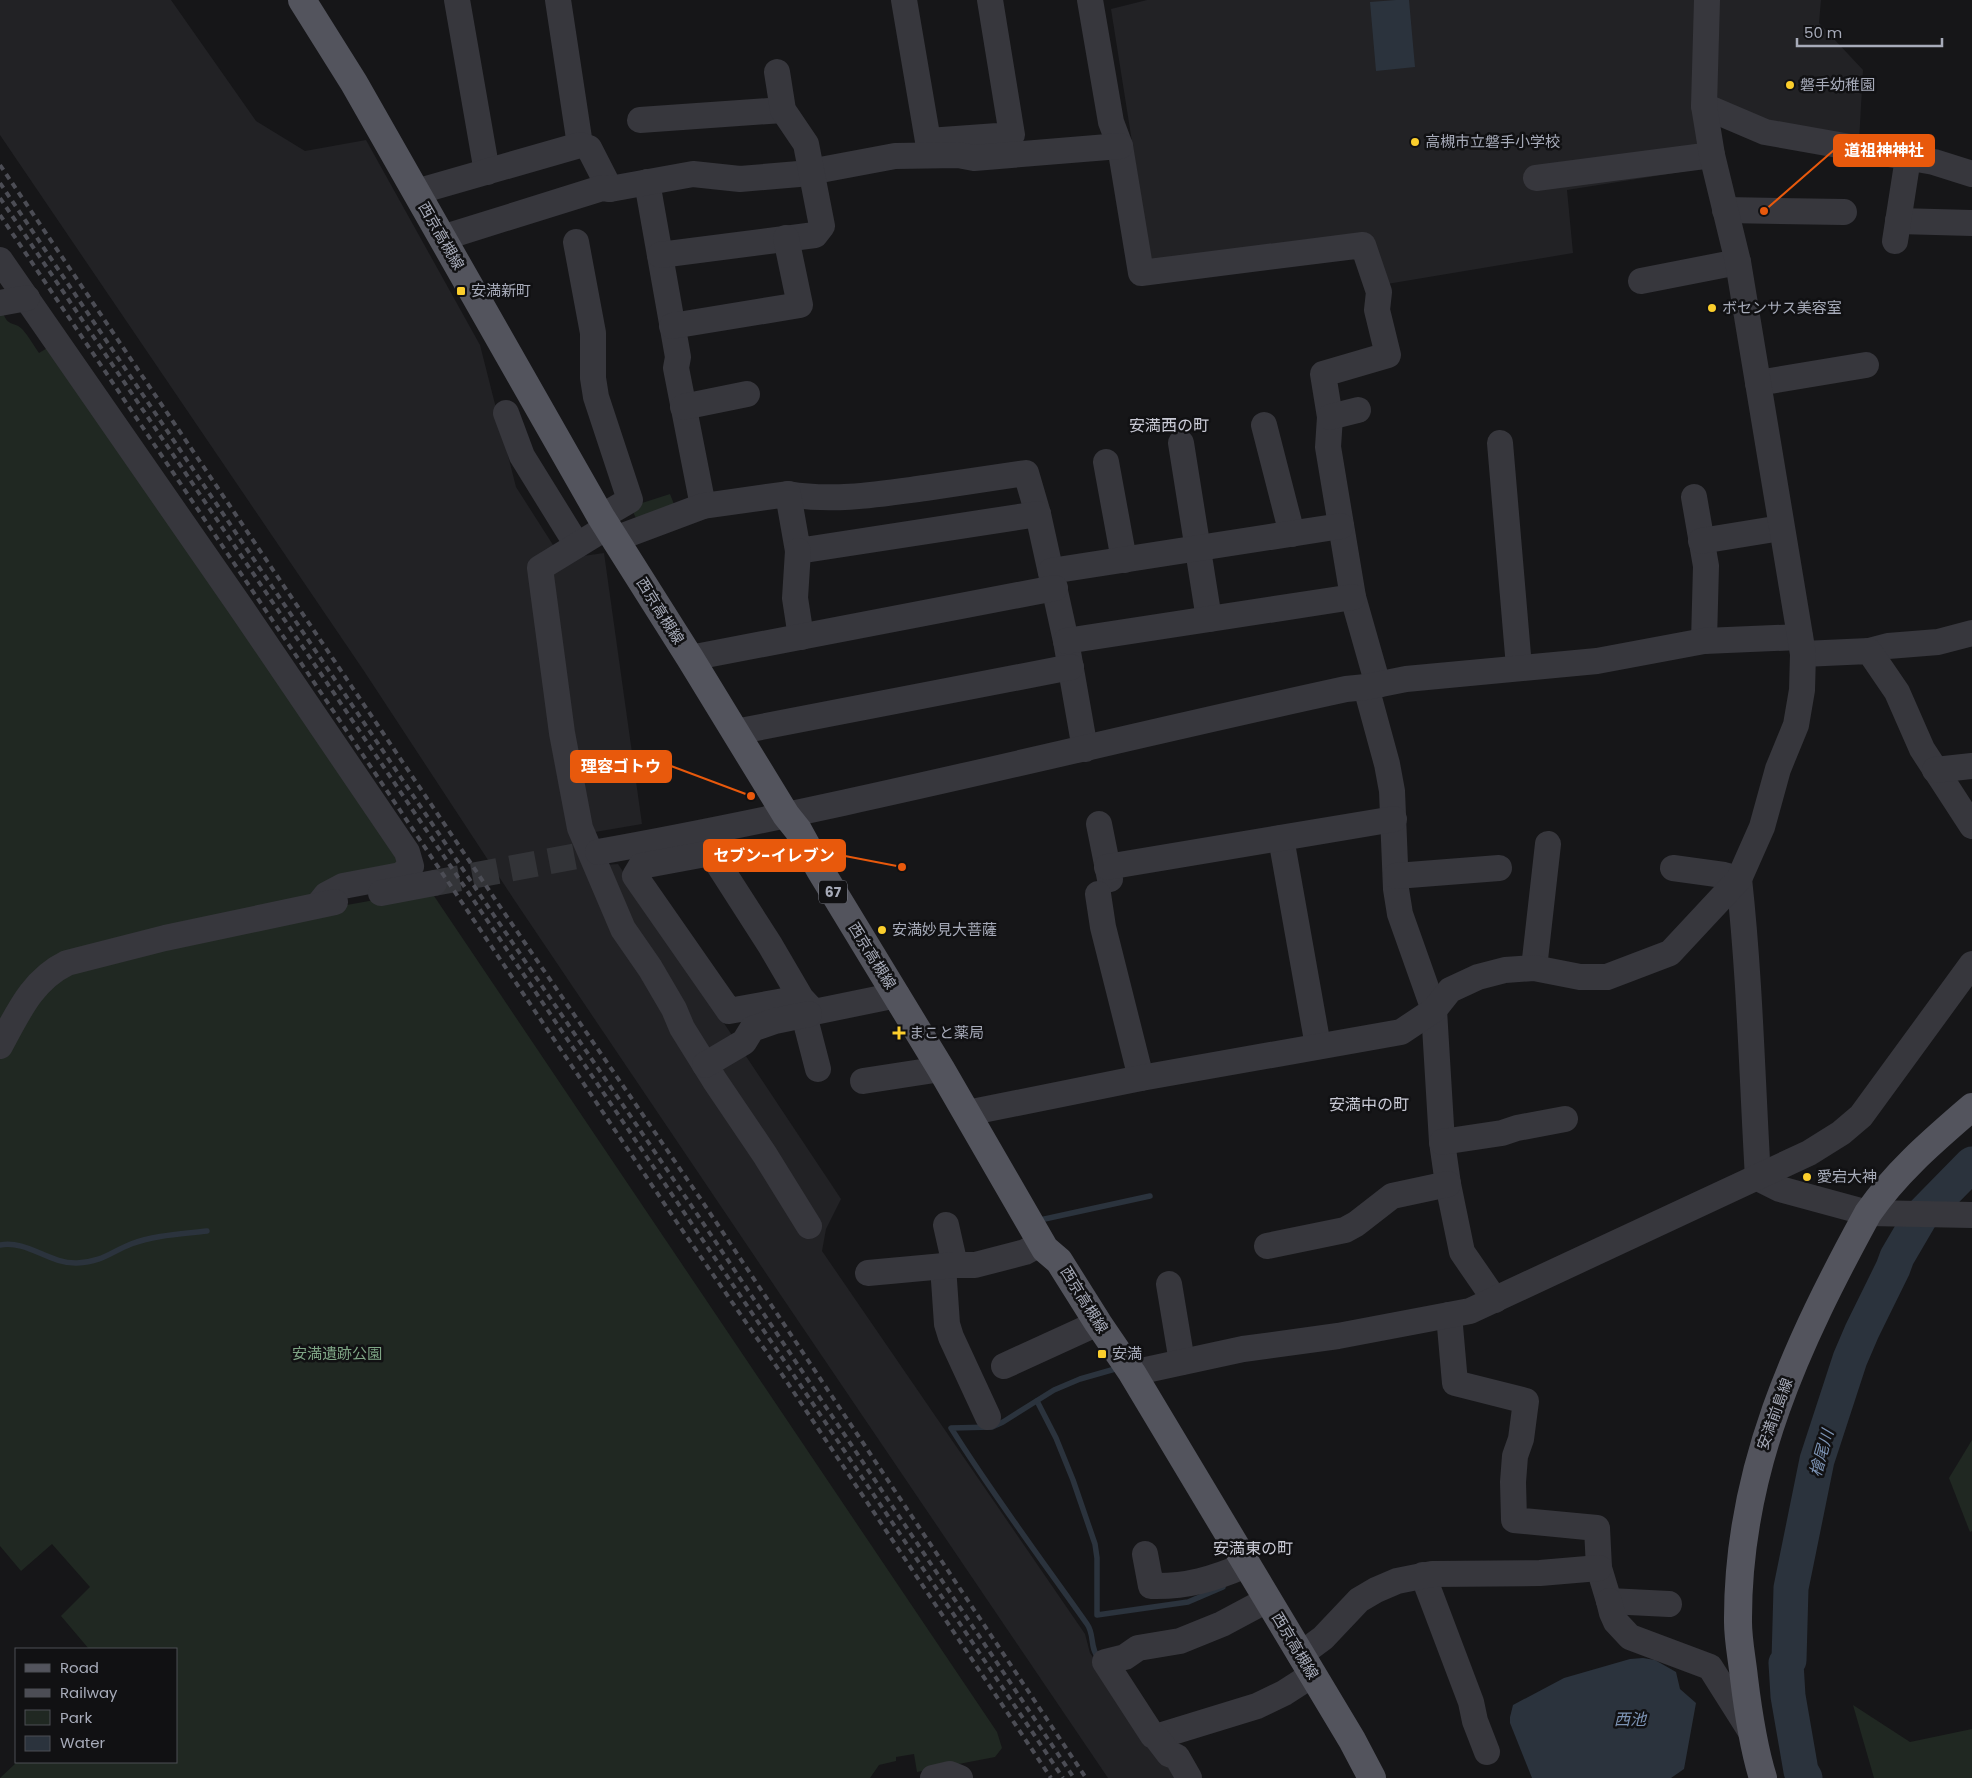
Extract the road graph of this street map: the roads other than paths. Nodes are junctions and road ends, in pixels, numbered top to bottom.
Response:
1 (302, 0) edge
2 (457, 0) edge
3 (558, 0) edge
4 (904, 0) edge
5 (990, 0) edge
6 (1090, 0) edge
7 (1707, 0) edge
8 (778, 72) dead end
9 (1704, 106) junction
10 (784, 110) junction
11 (640, 120) dead end
12 (580, 145) junction
13 (1120, 146) junction
14 (1712, 155) junction
15 (1908, 158) junction
16 (487, 172) junction
17 (812, 173) junction
18 (1972, 174) edge
19 (1536, 178) dead end
20 (647, 182) junction
21 (610, 189) junction
22 (416, 192) junction
23 (1726, 210) junction
24 (1844, 212) dead end
25 (1972, 222) edge
26 (442, 238) junction
27 (786, 238) junction
28 (576, 242) dead end
29 (660, 255) junction
30 (0, 260) edge
31 (1738, 262) junction
32 (1641, 281) dead end
33 (27, 298) junction
34 (0, 304) edge
35 (672, 326) junction
36 (1866, 365) dead end
37 (1758, 383) junction
38 (747, 394) dead end
39 (683, 407) junction
40 (1358, 410) dead end
41 (506, 413) dead end
42 (1330, 417) junction
43 (1264, 425) dead end
44 (1181, 443) dead end
45 (1500, 443) dead end
46 (1106, 462) dead end
47 (788, 494) junction
48 (1694, 497) dead end
49 (703, 506) junction
50 (1038, 514) junction
51 (1341, 526) junction
52 (608, 528) junction
53 (1781, 528) junction
54 (1292, 534) junction
55 (1701, 541) junction
56 (577, 545) junction
57 (1198, 548) junction
58 (798, 552) junction
59 (1124, 560) junction
60 (1053, 579) junction
61 (1353, 597) junction
62 (1209, 619) junction
63 (1972, 633) edge
64 (801, 637) junction
65 (1704, 641) junction
66 (1066, 642) junction
67 (1801, 646) junction
68 (1869, 651) junction
69 (690, 658) junction
70 (1071, 667) junction
71 (1519, 667) junction
72 (1372, 686) junction
73 (735, 732) junction
74 (1085, 749) junction
75 (1972, 766) edge
76 (1935, 770) junction
77 (786, 815) junction
78 (1394, 819) junction
79 (1099, 824) dead end
80 (1972, 826) edge
81 (1281, 838) junction
82 (1548, 844) dead end
83 (598, 852) tunnel mouth
84 (1499, 868) dead end
85 (1673, 868) dead end
86 (1396, 876) junction
87 (1739, 879) junction
88 (1105, 880) junction
89 (434, 883) tunnel mouth
90 (318, 905) junction
91 (1972, 964) edge
92 (1534, 968) junction
93 (897, 995) junction
94 (806, 1009) junction
95 (1434, 1010) junction
96 (0, 1046) edge
97 (1318, 1046) junction
98 (705, 1065) junction
99 (818, 1069) dead end
100 (941, 1069) junction
101 (1141, 1078) junction
102 (863, 1081) dead end
103 (1972, 1107) edge
104 (972, 1112) dead end
105 (1565, 1120) dead end
106 (1442, 1142) junction
107 (1758, 1178) junction
108 (1448, 1184) junction
109 (1877, 1214) junction
110 (1971, 1216) edge
111 (946, 1225) dead end
112 (809, 1226) dead end
113 (1042, 1243) junction
114 (1267, 1246) dead end
115 (881, 1265) dead end
116 (949, 1266) junction
117 (1168, 1284) dead end
118 (1495, 1300) junction
119 (1449, 1316) junction
120 (1098, 1323) junction
121 (1182, 1362) junction
122 (1004, 1366) dead end
123 (1132, 1372) junction
124 (988, 1417) dead end
125 (1145, 1554) dead end
126 (1246, 1565) junction
127 (1599, 1568) junction
128 (1423, 1575) junction
129 (1267, 1600) junction
130 (1609, 1602) junction
131 (1669, 1604) dead end
132 (1306, 1665) junction
133 (1752, 1735) junction
134 (1156, 1737) junction
135 (1486, 1752) dead end
136 (933, 1778) edge
137 (960, 1778) edge
138 (1189, 1778) edge
139 (1372, 1778) edge
140 (1763, 1778) edge

1 - 22 main road, 西京高槻線 / 67
2 - 16 street
3 - 12 street
4 - 5 street
6 - 13 street
7 - 9 street
8 - 10 street
9 - 14 street
9 - 15 street
10 - 11 street
10 - 17 street
12 - 16 street
12 - 21 street
13 - 17 street
13 - 42 street
14 - 19 street
14 - 23 street
15 - 18 street
15 - 25 street
16 - 22 street
17 - 20 street
17 - 27 street
20 - 21 street
20 - 29 street
21 - 26 street
22 - 26 main road, 西京高槻線 / 67
23 - 24 street
23 - 31 street
26 - 52 main road, 西京高槻線 / 67
27 - 29 street
27 - 35 street
28 - 52 street
29 - 35 street
30 - 33 street
31 - 32 street
31 - 37 street
33 - 34 street
33 - 90 street
35 - 39 street
36 - 37 street
37 - 53 street
38 - 39 street
39 - 49 street
40 - 42 street
41 - 56 street
42 - 51 street
43 - 54 street
44 - 57 street
45 - 71 street
46 - 59 street
47 - 49 street
47 - 50 street
47 - 58 street
48 - 55 street
49 - 52 street
50 - 58 street
50 - 60 street
51 - 54 street
51 - 61 street
52 - 56 street
52 - 69 main road, 西京高槻線 / 67
53 - 55 street
53 - 67 street
54 - 57 street
55 - 65 street
56 - 98 street
57 - 59 street
57 - 62 street
58 - 64 street
59 - 60 street
60 - 64 street
60 - 66 street
61 - 62 street
61 - 72 street
62 - 66 street
63 - 68 street
64 - 69 street
65 - 67 street
65 - 71 street
66 - 70 street
67 - 68 street
67 - 87 street
68 - 76 street
69 - 73 main road, 西京高槻線 / 67
70 - 73 street
70 - 74 street
71 - 72 street
72 - 74 street
72 - 78 street
73 - 77 main road, 西京高槻線 / 67
74 - 77 street
75 - 76 street
76 - 80 street
77 - 83 street
77 - 93 main road, 西京高槻線 / 67
78 - 81 street
78 - 86 street
79 - 88 street
81 - 88 street
81 - 97 street
82 - 92 street
84 - 86 street
85 - 87 street
86 - 95 street
87 - 92 street
87 - 107 street
88 - 101 street
89 - 90 street
90 - 96 street
91 - 107 street
92 - 95 street
93 - 94 street
93 - 100 main road, 西京高槻線 / 67
94 - 94 street
94 - 98 street
94 - 99 street
95 - 97 street
95 - 106 street
97 - 101 street
98 - 112 street
100 - 102 street
100 - 113 main road, 西京高槻線 / 67
101 - 104 street
103 - 109 main road, 安満前島線
105 - 106 street
106 - 108 street
107 - 109 street
107 - 118 street
108 - 114 street
108 - 118 street
109 - 110 street
109 - 133 main road, 安満前島線
111 - 116 street
113 - 116 street
113 - 120 main road, 西京高槻線 / 67
115 - 116 street
116 - 124 street
117 - 121 street
118 - 119 street
119 - 121 street
119 - 127 street
120 - 122 street
120 - 123 main road, 西京高槻線 / 67
121 - 123 street
123 - 126 main road, 西京高槻線 / 67
125 - 126 street
126 - 129 main road, 西京高槻線 / 67
127 - 128 street
127 - 130 street
128 - 132 street
128 - 135 street
129 - 132 main road, 西京高槻線 / 67
129 - 134 street
130 - 131 street
130 - 133 street
132 - 134 street
132 - 139 main road, 西京高槻線 / 67
133 - 140 main road, 安満前島線
134 - 138 street
136 - 137 street

